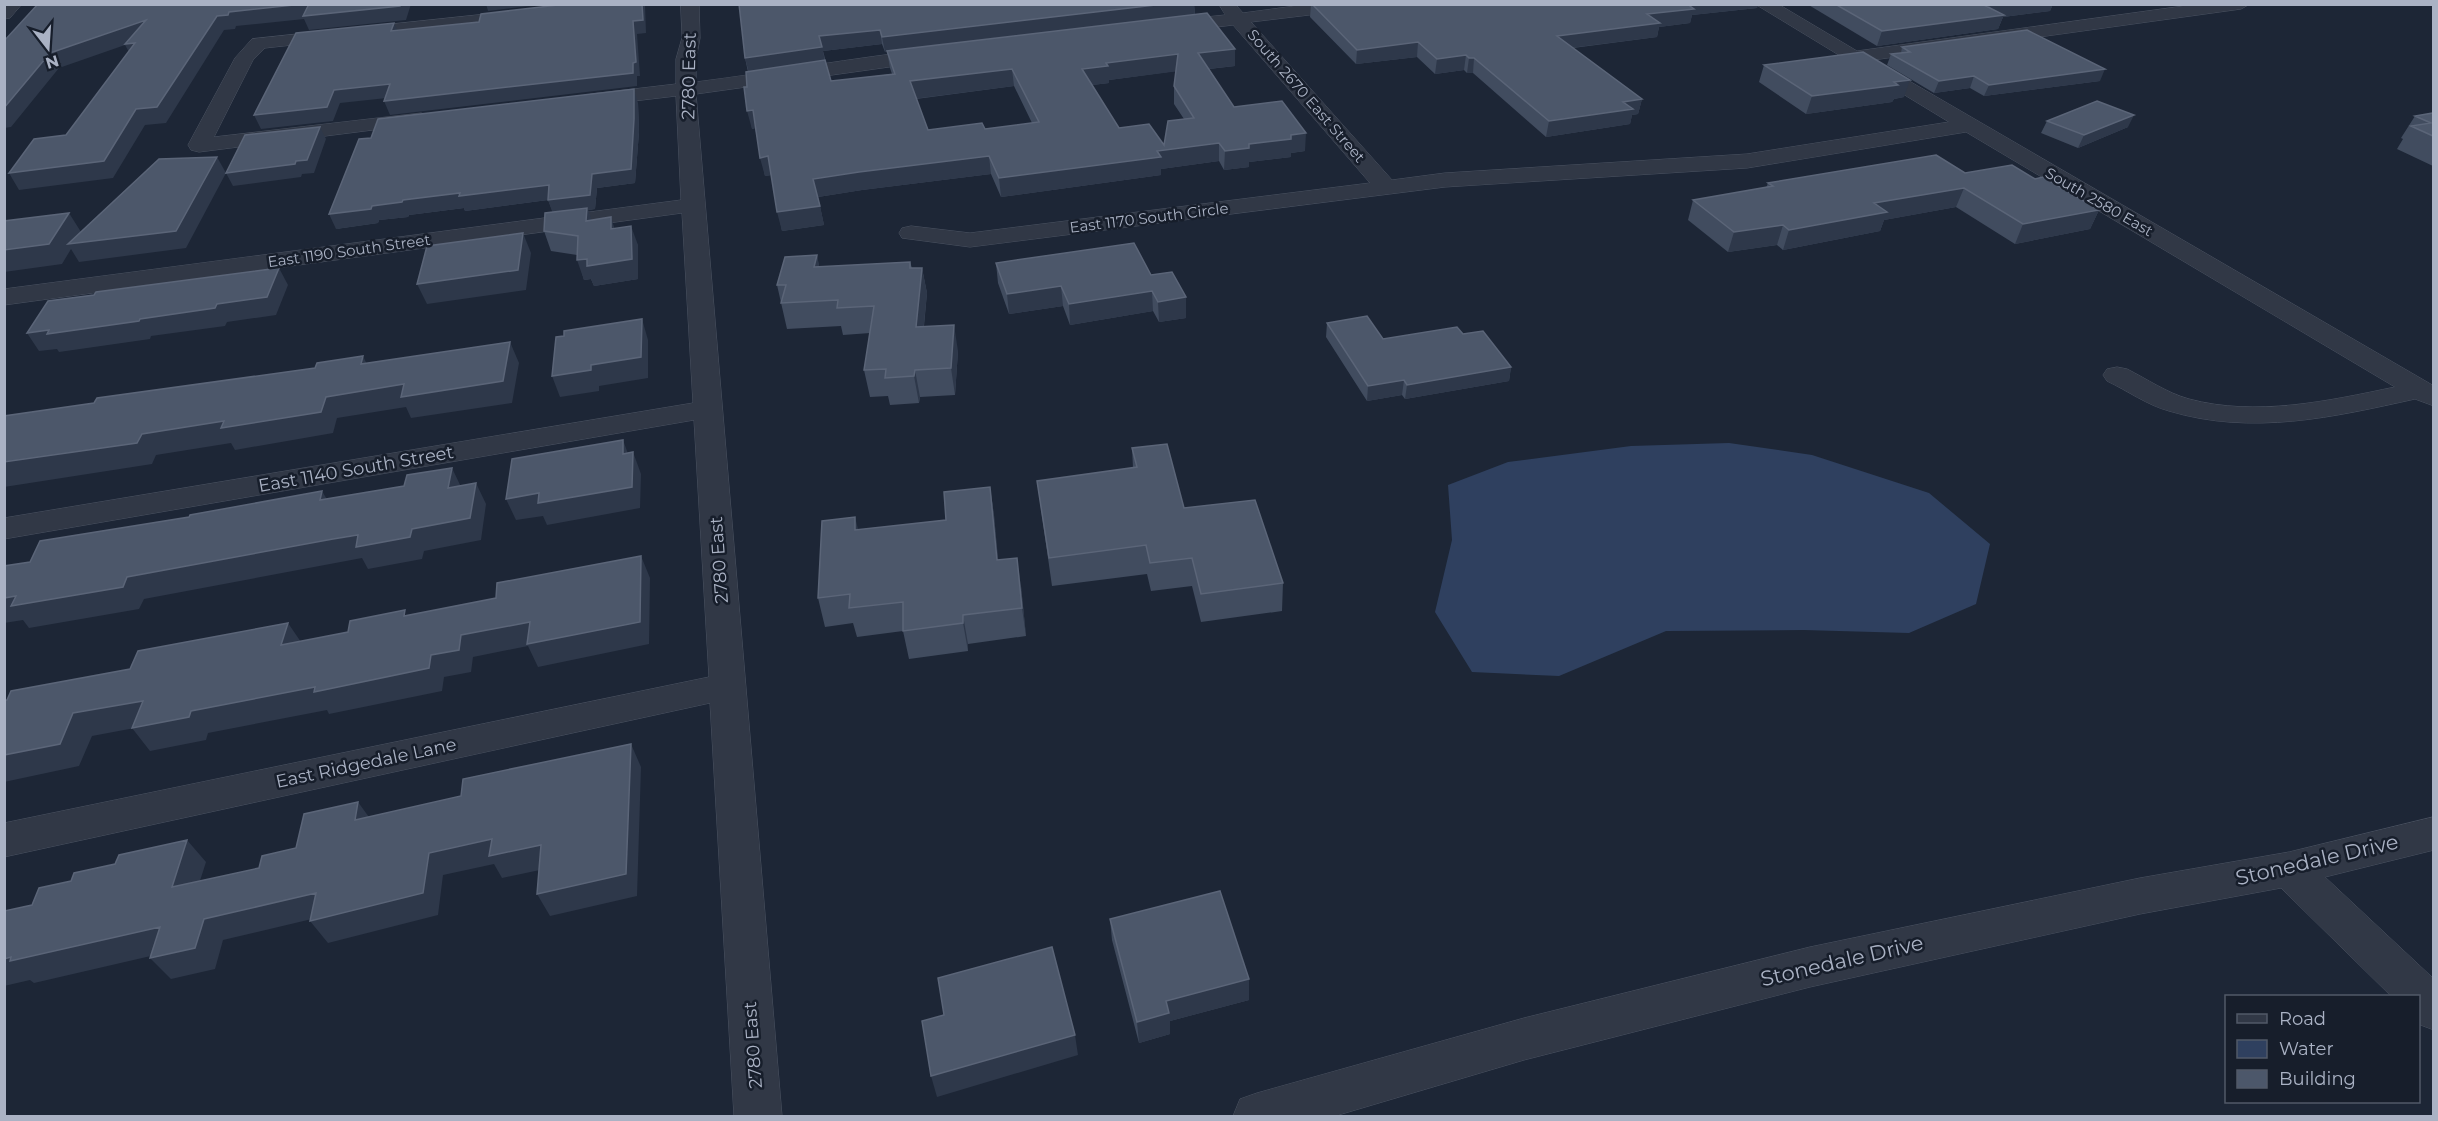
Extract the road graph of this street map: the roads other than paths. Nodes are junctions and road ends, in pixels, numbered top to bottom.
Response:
1 (13, 4) edge
2 (447, 4) edge
3 (690, 4) edge
4 (1359, 4) edge
5 (1764, 4) edge
6 (2241, 4) edge
7 (1232, 12) edge
8 (544, 13) edge
9 (4, 14) edge
10 (441, 23) junction
11 (1144, 30) edge
12 (946, 53) edge
13 (1854, 57) junction
14 (686, 89) junction
15 (575, 102) edge
16 (444, 117) edge
17 (1968, 125) junction
18 (1387, 188) junction
19 (693, 205) junction
20 (911, 233) dead end
21 (4, 297) edge
22 (2117, 375) dead end
23 (2426, 394) edge
24 (708, 409) junction
25 (4, 529) edge
26 (728, 686) junction
27 (2433, 833) edge
28 (4, 840) edge
29 (2289, 869) junction
30 (2419, 995) edge
31 (2420, 996) edge
32 (2433, 1009) edge
33 (758, 1116) edge
34 (1257, 1116) edge

1 - 9 street
2 - 10 street
3 - 14 street, 2780 East
4 - 7 street
5 - 13 street, South 2580 East
6 - 13 street
7 - 11 street
7 - 18 street, South 2670 East Street
8 - 10 street
10 - 16 street
12 - 14 street
13 - 17 street, South 2580 East
14 - 15 street
14 - 19 street, 2780 East
17 - 18 street, East 1170 South Circle
17 - 23 street, South 2580 East
18 - 20 street, East 1170 South Circle
19 - 21 street, East 1190 South Street
19 - 24 street, 2780 East
22 - 23 street
24 - 25 street, East 1140 South Street
24 - 26 street, 2780 East
26 - 28 street, East Ridgedale Lane
26 - 33 street, 2780 East
27 - 29 street, Stonedale Drive
29 - 30 street
29 - 34 street, Stonedale Drive
31 - 32 street

